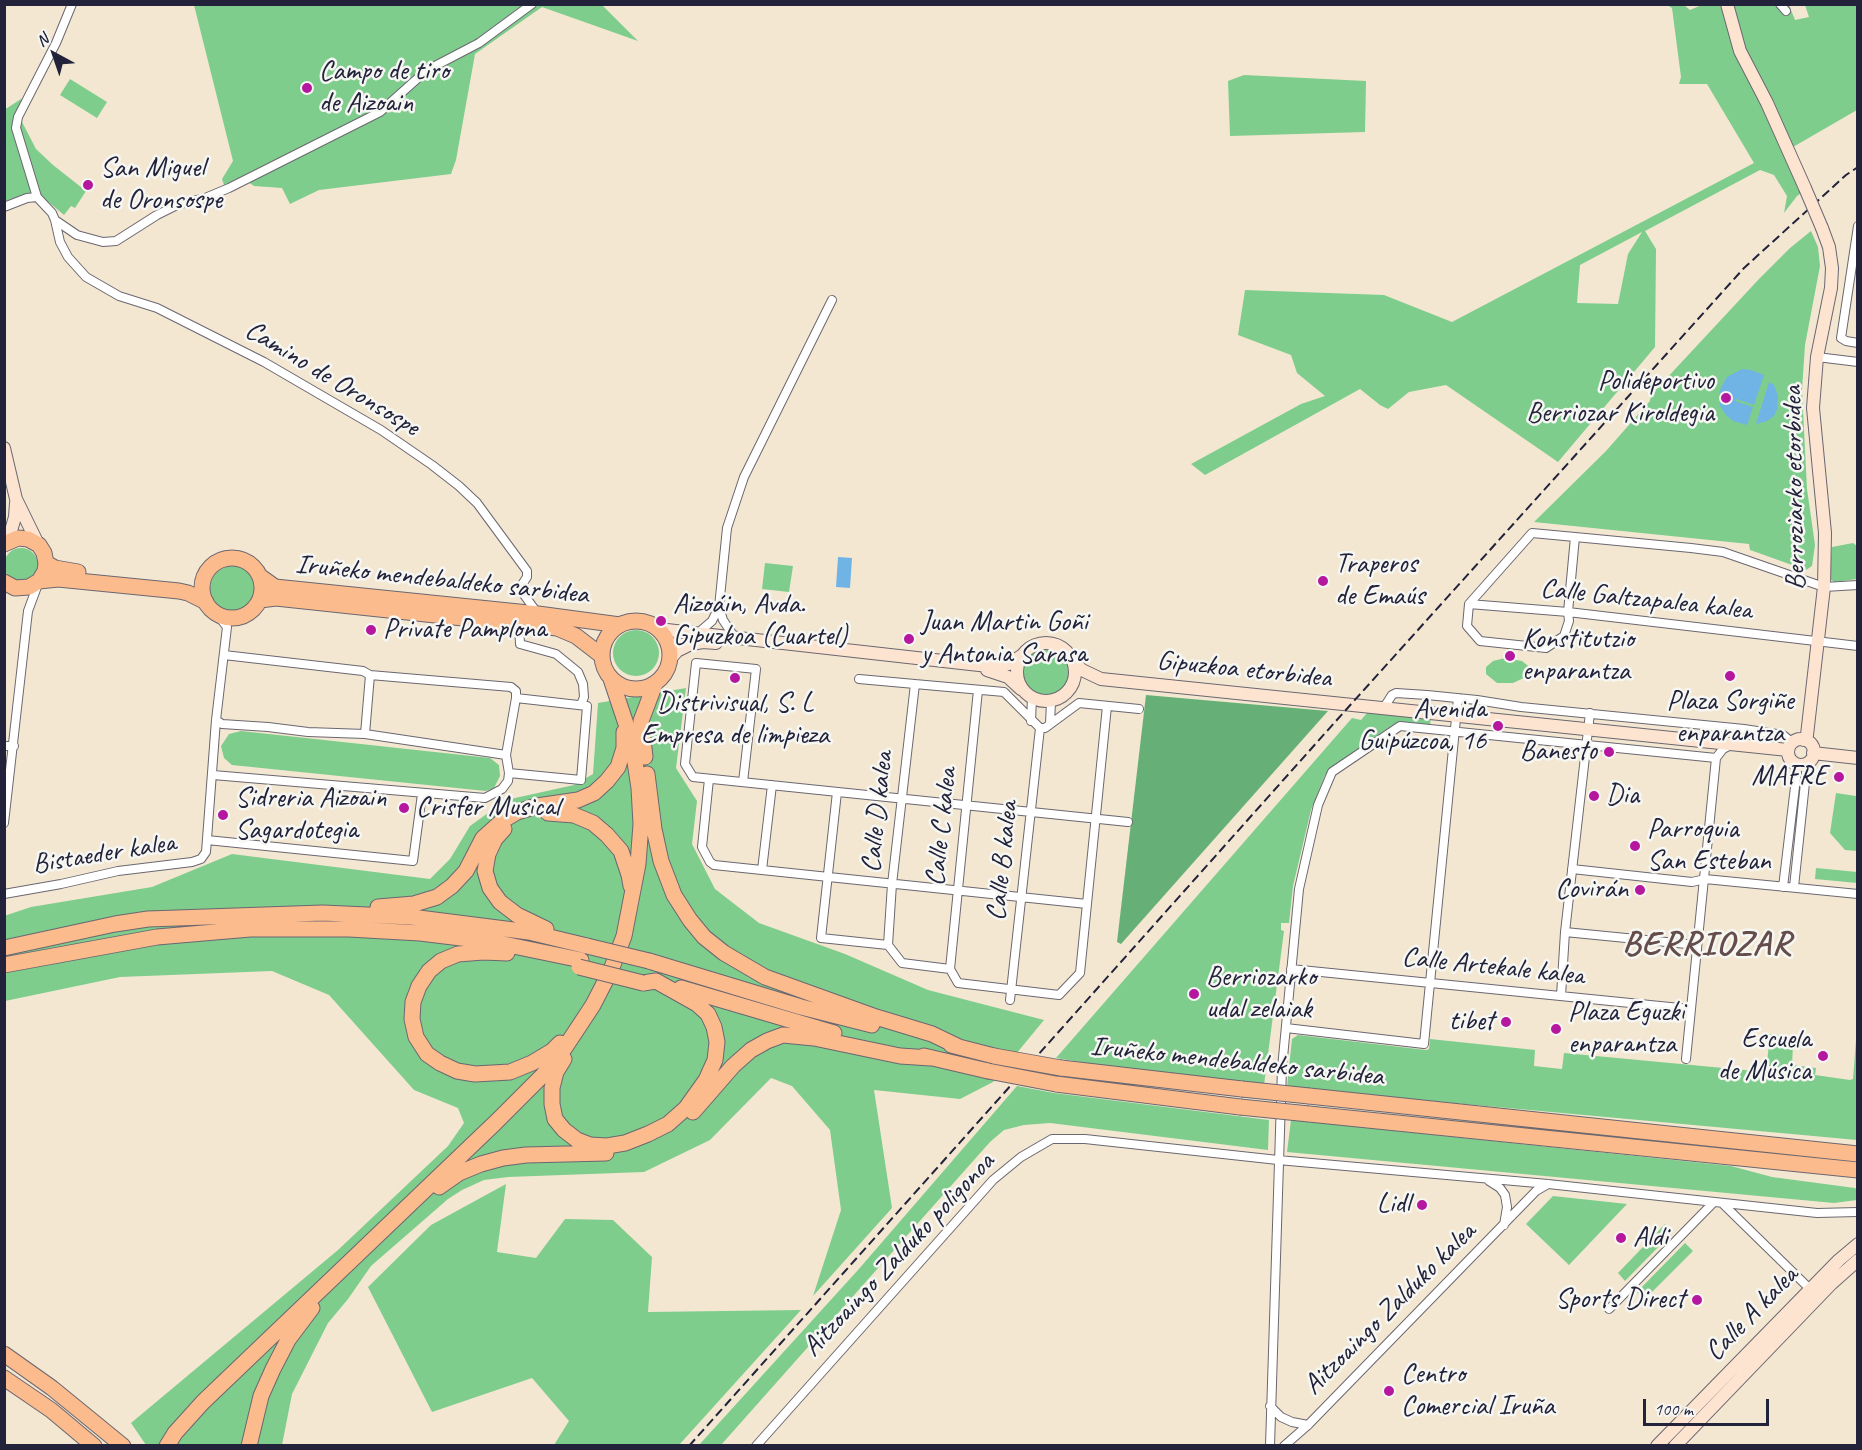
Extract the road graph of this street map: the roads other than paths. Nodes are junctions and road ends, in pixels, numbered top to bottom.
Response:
1 (72, 4) edge
2 (532, 4) edge
3 (1727, 4) edge
4 (37, 197) junction
5 (4, 207) edge
6 (56, 220) junction
7 (1857, 225) edge
8 (832, 300) dead end
9 (1857, 343) edge
10 (1817, 357) junction
11 (1857, 362) edge
12 (5, 451) edge
13 (16, 499) junction
14 (1575, 537) junction
15 (6, 543) edge
16 (39, 546) junction
17 (46, 563) junction
18 (206, 575) junction
19 (261, 577) junction
20 (39, 581) junction
21 (8, 585) edge
22 (1857, 585) edge
23 (1824, 587) junction
24 (260, 600) junction
25 (1469, 604) junction
26 (211, 607) junction
27 (719, 607) junction
28 (28, 611) junction
29 (1568, 612) junction
30 (538, 614) junction
31 (519, 624) junction
32 (620, 625) junction
33 (658, 629) junction
34 (697, 634) junction
35 (736, 638) junction
36 (1818, 642) junction
37 (1857, 646) edge
38 (224, 655) junction
39 (602, 656) junction
40 (1021, 656) junction
41 (671, 658) junction
42 (1074, 662) junction
43 (370, 675) junction
44 (611, 679) junction
45 (859, 679) dead end
46 (1101, 679) junction
47 (655, 684) junction
48 (915, 684) junction
49 (1071, 688) junction
50 (1022, 689) junction
51 (978, 690) junction
52 (516, 698) junction
53 (1032, 698) junction
54 (1458, 698) junction
55 (1051, 702) junction
56 (581, 705) junction
57 (1107, 706) junction
58 (1139, 709) dead end
59 (1383, 709) junction
60 (1590, 713) junction
61 (624, 714) junction
62 (1456, 716) junction
63 (216, 720) junction
64 (1031, 721) junction
65 (1050, 724) junction
66 (1698, 725) junction
67 (1040, 728) junction
68 (1588, 730) junction
69 (1455, 732) junction
70 (365, 734) junction
71 (1696, 741) junction
72 (1731, 744) junction
73 (1795, 744) junction
74 (9, 746) edge
75 (1586, 746) junction
76 (506, 754) junction
77 (1716, 758) junction
78 (1857, 758) edge
79 (1805, 760) junction
80 (646, 770) junction
81 (509, 773) junction
82 (213, 775) junction
83 (709, 779) junction
84 (743, 782) junction
85 (772, 785) junction
86 (837, 792) junction
87 (422, 795) junction
88 (902, 799) junction
89 (967, 806) junction
90 (1031, 812) junction
91 (1096, 819) junction
92 (1128, 822) dead end
93 (4, 823) edge
94 (207, 840) junction
95 (1572, 869) junction
96 (762, 870) junction
97 (828, 877) junction
98 (1705, 879) junction
99 (892, 884) junction
100 (1783, 886) junction
101 (1794, 887) junction
102 (958, 890) junction
103 (4, 894) edge
104 (1857, 894) edge
105 (632, 895) junction
106 (1022, 897) junction
107 (1088, 904) junction
108 (148, 919) junction
109 (1565, 932) junction
110 (888, 945) junction
111 (1697, 945) junction
112 (4, 948) edge
113 (582, 958) junction
114 (4, 965) edge
115 (950, 969) junction
116 (1291, 969) junction
117 (648, 980) junction
118 (1430, 983) junction
119 (1011, 990) junction
120 (1561, 996) junction
121 (1010, 1000) dead end
122 (593, 1005) junction
123 (1690, 1009) junction
124 (1286, 1028) junction
125 (959, 1047) junction
126 (568, 1052) junction
127 (931, 1058) junction
128 (1686, 1059) dead end
129 (1647, 1132) junction
130 (1857, 1147) edge
131 (1857, 1154) edge
132 (1278, 1160) junction
133 (1857, 1173) edge
134 (1483, 1178) junction
135 (1548, 1184) junction
136 (422, 1199) junction
137 (1713, 1203) junction
138 (1723, 1204) junction
139 (1857, 1212) edge
140 (1504, 1225) junction
141 (1857, 1244) edge
142 (1857, 1260) edge
143 (1810, 1289) junction
144 (1609, 1309) dead end
145 (4, 1354) edge
146 (4, 1378) edge
147 (1270, 1406) junction
148 (1308, 1425) junction
149 (171, 1439) edge
150 (94, 1446) edge
151 (123, 1446) edge
152 (249, 1446) edge
153 (756, 1446) edge
154 (1270, 1446) edge
155 (1284, 1446) edge
156 (1657, 1446) edge
157 (1675, 1446) edge

1 - 4 street
2 - 6 street
3 - 10 main road, Berroziarko etorbidea, bridge
4 - 5 street
4 - 6 street
6 - 30 street, Camino de Oronsospe
7 - 9 street
8 - 27 street
10 - 11 street
10 - 23 main road, Berroziarko etorbidea
12 - 13 main road
13 - 15 main road
13 - 16 main road
14 - 23 street
14 - 25 street
14 - 29 street
15 - 16 highway
16 - 17 highway
17 - 18 highway
17 - 20 highway
18 - 19 highway
18 - 26 highway
19 - 24 highway
19 - 30 highway, Iruñeko mendebaldeko sarbidea
20 - 21 highway
20 - 26 highway
20 - 28 street
21 - 28 street
22 - 23 street
23 - 36 main road, Berroziarko etorbidea
24 - 26 highway
24 - 31 highway, Iruñeko mendebaldeko sarbidea
25 - 29 street, Calle Galtzapalea kalea
25 - 29 street
26 - 38 street
27 - 34 street
27 - 35 street
28 - 74 street
29 - 36 street, Calle Galtzapalea kalea
30 - 32 highway, Iruñeko mendebaldeko sarbidea
31 - 39 highway, Iruñeko mendebaldeko sarbidea
31 - 56 street
32 - 33 highway
32 - 39 highway
33 - 34 main road
33 - 41 highway
34 - 35 main road
35 - 40 main road
36 - 37 street, Calle Galtzapalea kalea
36 - 73 main road, Berroziarko etorbidea
38 - 43 street
38 - 63 street
39 - 44 highway
40 - 42 main road
40 - 50 main road
41 - 47 highway
41 - 50 main road
42 - 46 main road, Gipuzkoa etorbidea
42 - 49 main road
43 - 52 street
43 - 70 street
44 - 47 highway
44 - 61 highway
45 - 48 street
46 - 49 main road, Gipuzkoa etorbidea
46 - 59 main road, Gipuzkoa etorbidea
47 - 80 highway
48 - 51 street
48 - 88 street, Calle D kalea
49 - 55 main road
50 - 53 main road
51 - 64 street
51 - 89 street, Calle C kalea
52 - 56 street
52 - 76 street
53 - 55 main road
53 - 64 street
54 - 59 street
54 - 60 street
54 - 62 street
55 - 65 street
56 - 81 street
57 - 58 street
57 - 65 street
57 - 91 street
59 - 62 main road, Gipuzkoa etorbidea
60 - 66 street
60 - 68 street
61 - 105 highway
61 - 108 highway
62 - 68 main road, Gipuzkoa etorbidea
62 - 69 street
63 - 70 street
63 - 82 street
64 - 67 street
65 - 67 street
66 - 71 street
66 - 73 street
67 - 90 street, Calle B kalea
68 - 71 main road, Gipuzkoa etorbidea
68 - 75 street
69 - 75 street
69 - 116 street
69 - 118 street
70 - 76 street
71 - 72 main road, Gipuzkoa etorbidea
72 - 73 main road, Gipuzkoa etorbidea
72 - 77 street
73 - 79 main road
73 - 79 main road
74 - 93 street
75 - 77 street
75 - 95 street
76 - 81 street
77 - 98 street
78 - 79 main road
79 - 100 street
79 - 101 street
80 - 125 highway
80 - 126 highway
81 - 87 street
82 - 87 street
82 - 94 street
83 - 84 street
83 - 84 street
83 - 96 street
84 - 85 street
85 - 86 street
85 - 96 street
86 - 88 street
86 - 97 street
87 - 94 street
88 - 89 street
88 - 99 street, Calle D kalea
89 - 90 street
89 - 102 street, Calle C kalea
90 - 91 street
90 - 106 street, Calle B kalea
91 - 92 street
91 - 107 street
94 - 103 street, Bistaeder kalea
95 - 98 street
95 - 109 street
96 - 97 street
97 - 99 street
97 - 110 street
98 - 100 street
98 - 111 street
99 - 102 street
99 - 110 street, Calle D kalea
100 - 101 street
101 - 104 street
102 - 106 street
102 - 115 street, Calle C kalea
105 - 113 highway
105 - 122 highway
106 - 107 street
106 - 119 street, Calle B kalea
107 - 119 street
108 - 112 highway
108 - 113 highway
109 - 111 street
109 - 120 street
110 - 115 street
111 - 123 street
113 - 114 highway
113 - 117 highway, bridge
113 - 122 highway
113 - 125 highway, Iruñeko mendebaldeko sarbidea, bridge
115 - 119 street
116 - 118 street, Calle Artekale kalea
116 - 124 street
117 - 126 highway
117 - 127 highway, Iruñeko mendebaldeko sarbidea
118 - 120 street, Calle Artekale kalea
118 - 124 street
119 - 121 street, Calle B kalea
120 - 123 street, Calle Artekale kalea
122 - 149 highway
123 - 128 street
124 - 132 street
125 - 129 highway, Iruñeko mendebaldeko sarbidea, bridge
126 - 136 highway
127 - 133 highway, Iruñeko mendebaldeko sarbidea, bridge
127 - 136 highway
129 - 130 highway
129 - 131 highway, Iruñeko mendebaldeko sarbidea
132 - 134 street, Aitzoaingo Zalduko kalea
132 - 147 street, Aitzoaingo Zalduko kalea
132 - 153 street, Aitzoaingo Zalduko poligonoa
134 - 135 street, Aitzoaingo Zalduko kalea
134 - 140 street, Aitzoaingo Zalduko kalea
135 - 137 street, Aitzoaingo Zalduko kalea
135 - 140 street, Aitzoaingo Zalduko kalea
136 - 152 highway
137 - 138 street, Aitzoaingo Zalduko kalea
137 - 144 street
138 - 139 street, Aitzoaingo Zalduko kalea
138 - 143 street
140 - 148 street, Aitzoaingo Zalduko kalea
141 - 143 main road, Calle A kalea
142 - 157 main road, Calle A kalea
143 - 156 main road, Calle A kalea
145 - 151 highway
146 - 150 highway
147 - 148 street, Aitzoaingo Zalduko kalea
147 - 154 street, Aitzoaingo Zalduko kalea
148 - 155 street, Aitzoaingo Zalduko kalea

